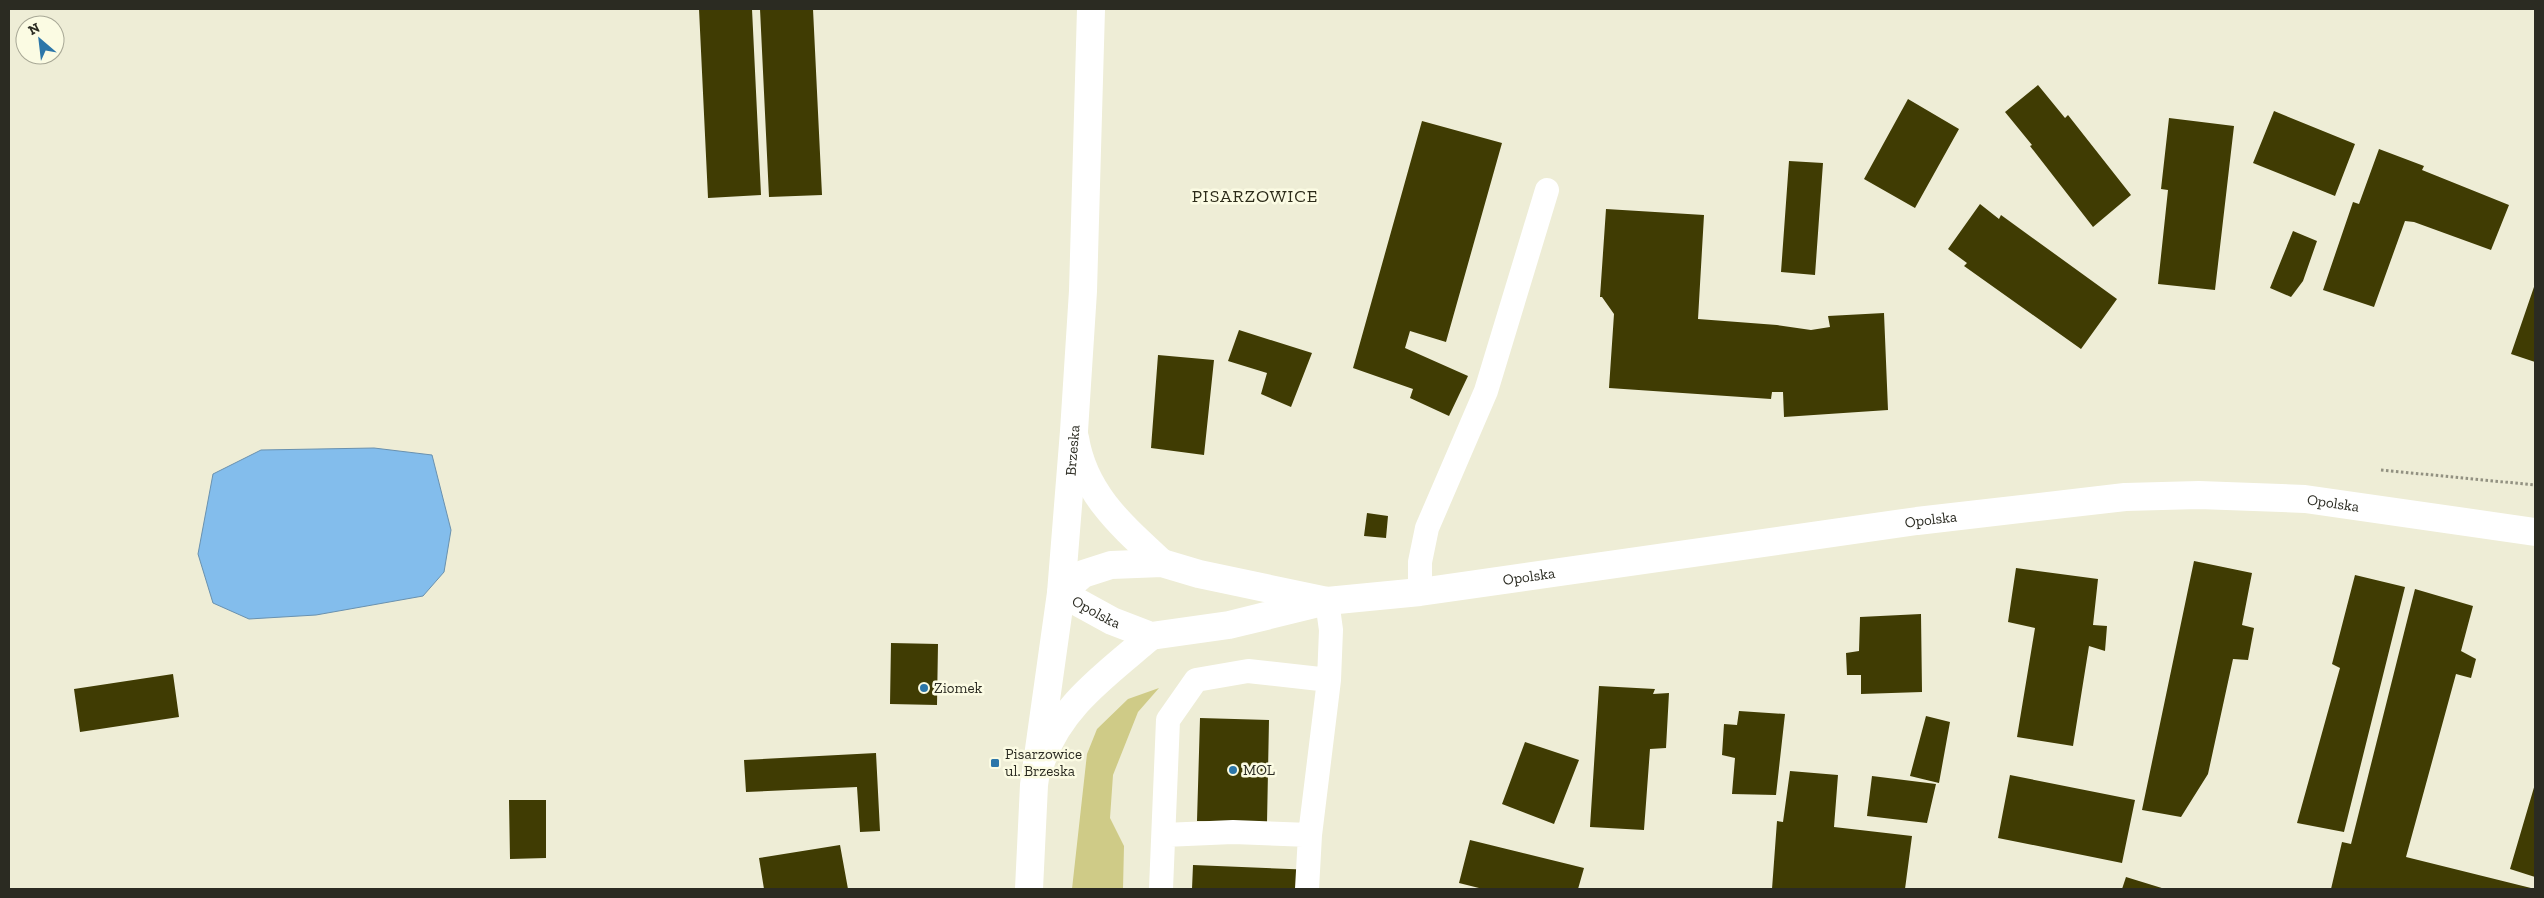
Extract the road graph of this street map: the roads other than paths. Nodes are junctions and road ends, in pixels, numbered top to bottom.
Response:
1 (1090, 9) edge
2 (1547, 190) dead end
3 (1074, 431) junction
4 (2535, 532) edge
5 (1162, 563) junction
6 (1420, 592) junction
7 (1061, 593) junction
8 (1327, 601) junction
9 (1151, 636) junction
10 (1330, 680) junction
11 (1034, 785) junction
12 (1310, 834) junction
13 (1164, 835) junction
14 (1029, 889) edge
15 (1161, 889) edge
16 (1307, 889) edge

1 - 3 main road, Brzeska
2 - 6 lane
3 - 5 main road, Opolska
3 - 7 main road, Brzeska
4 - 6 main road, Opolska
5 - 7 main road, Opolska
5 - 8 main road, Opolska
6 - 8 main road, Opolska
7 - 9 main road, Opolska
7 - 11 main road, Brzeska
8 - 9 main road, Opolska
8 - 10 lane
9 - 11 main road
10 - 12 lane
10 - 13 lane
11 - 14 main road, Brzeska
12 - 13 lane
12 - 16 lane
13 - 15 lane

